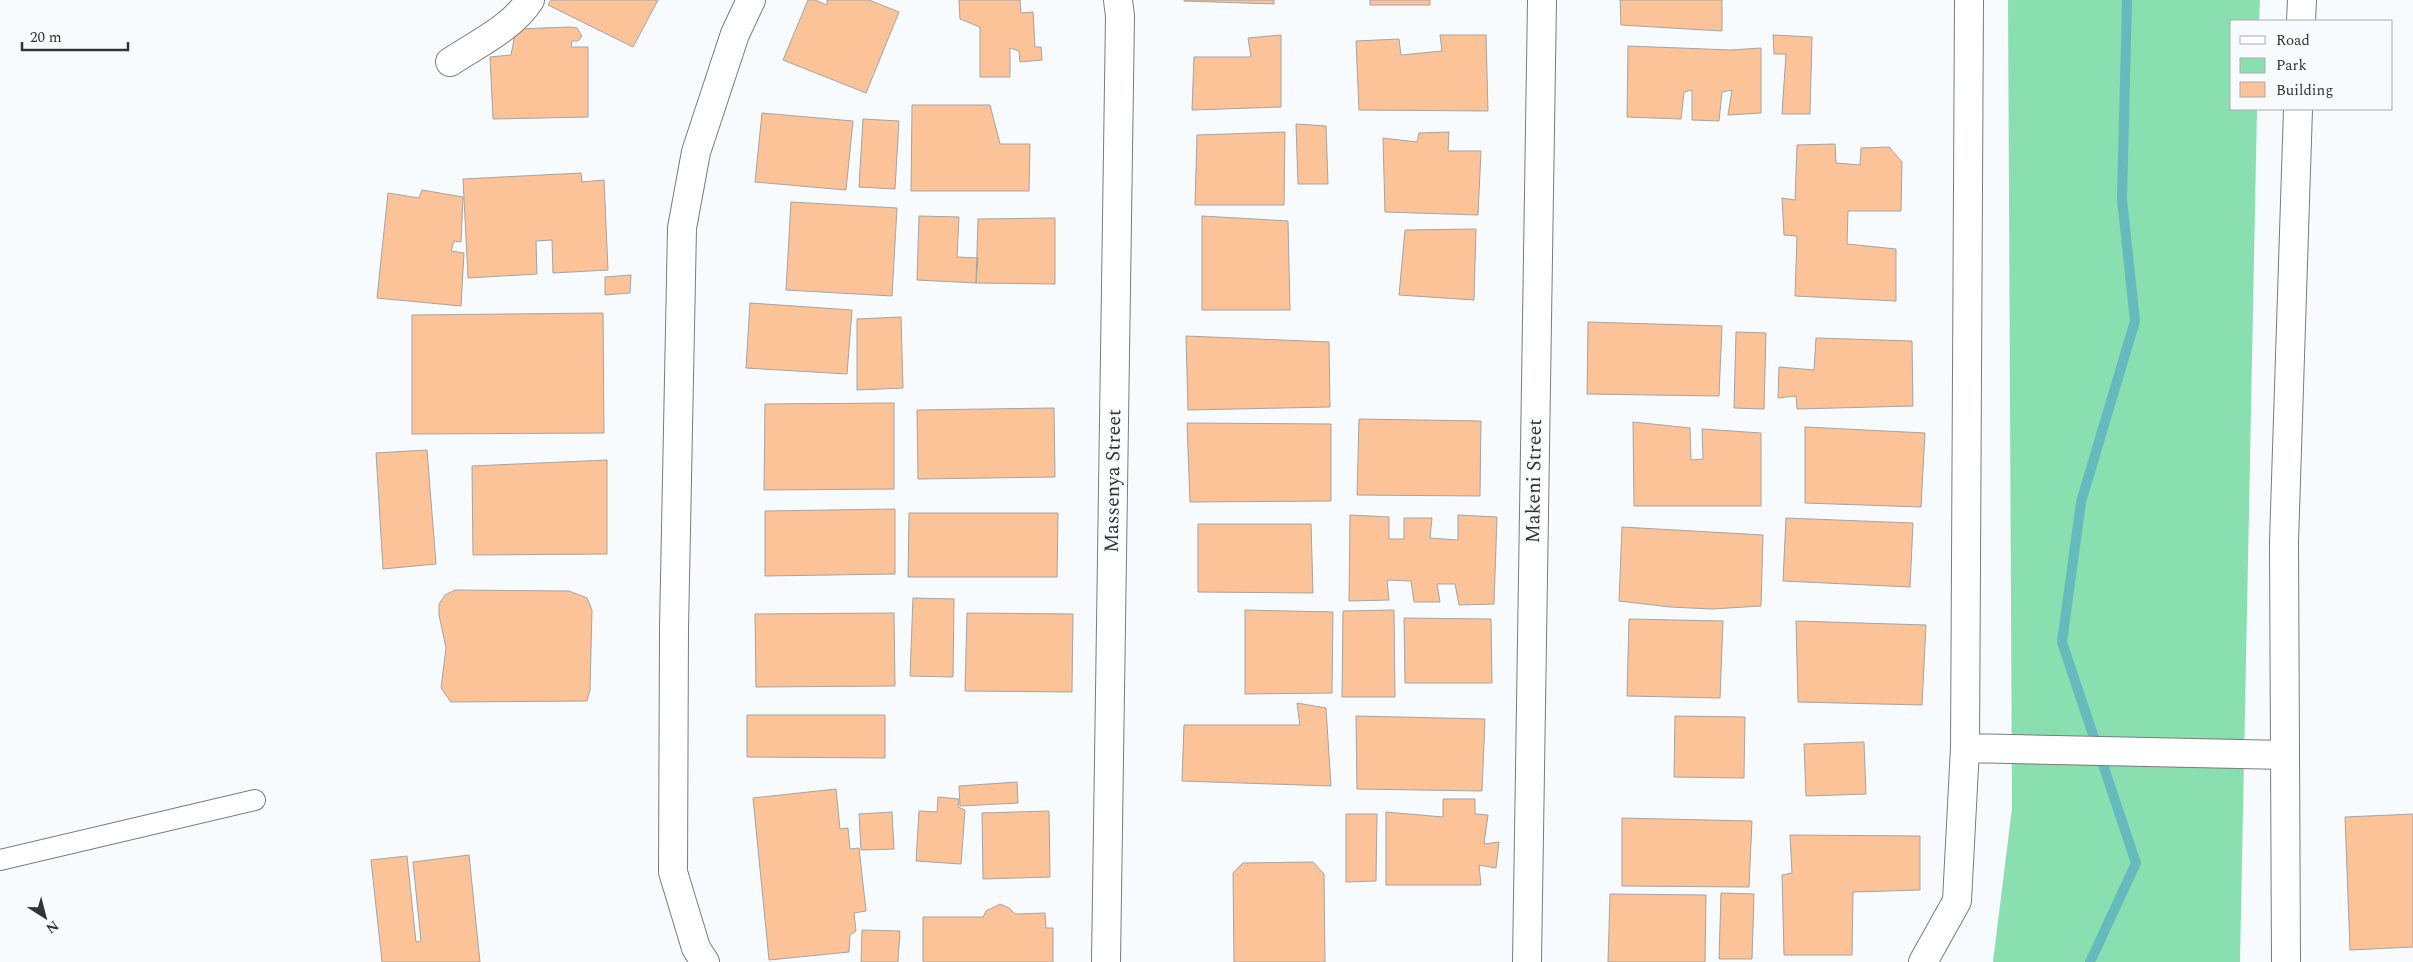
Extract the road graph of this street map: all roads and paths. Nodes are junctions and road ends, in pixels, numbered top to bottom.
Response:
1 (530, 0) edge
2 (751, 0) edge
3 (1118, 0) edge
4 (1542, 0) edge
5 (1969, 0) edge
6 (2302, 0) edge
7 (2301, 20) edge
8 (450, 62) dead end
9 (2298, 110) edge
10 (1965, 748) junction
11 (2285, 755) junction
12 (256, 800) dead end
13 (0, 860) edge
14 (705, 962) edge
15 (1106, 962) edge
16 (1527, 962) edge
17 (1923, 962) edge
18 (2286, 962) edge

1 - 8 street
2 - 14 street
3 - 15 street, Massenya Street
4 - 16 street, Makeni Street
5 - 10 street
6 - 7 street
9 - 11 street
10 - 11 street
10 - 17 street
11 - 18 street
12 - 13 lane

